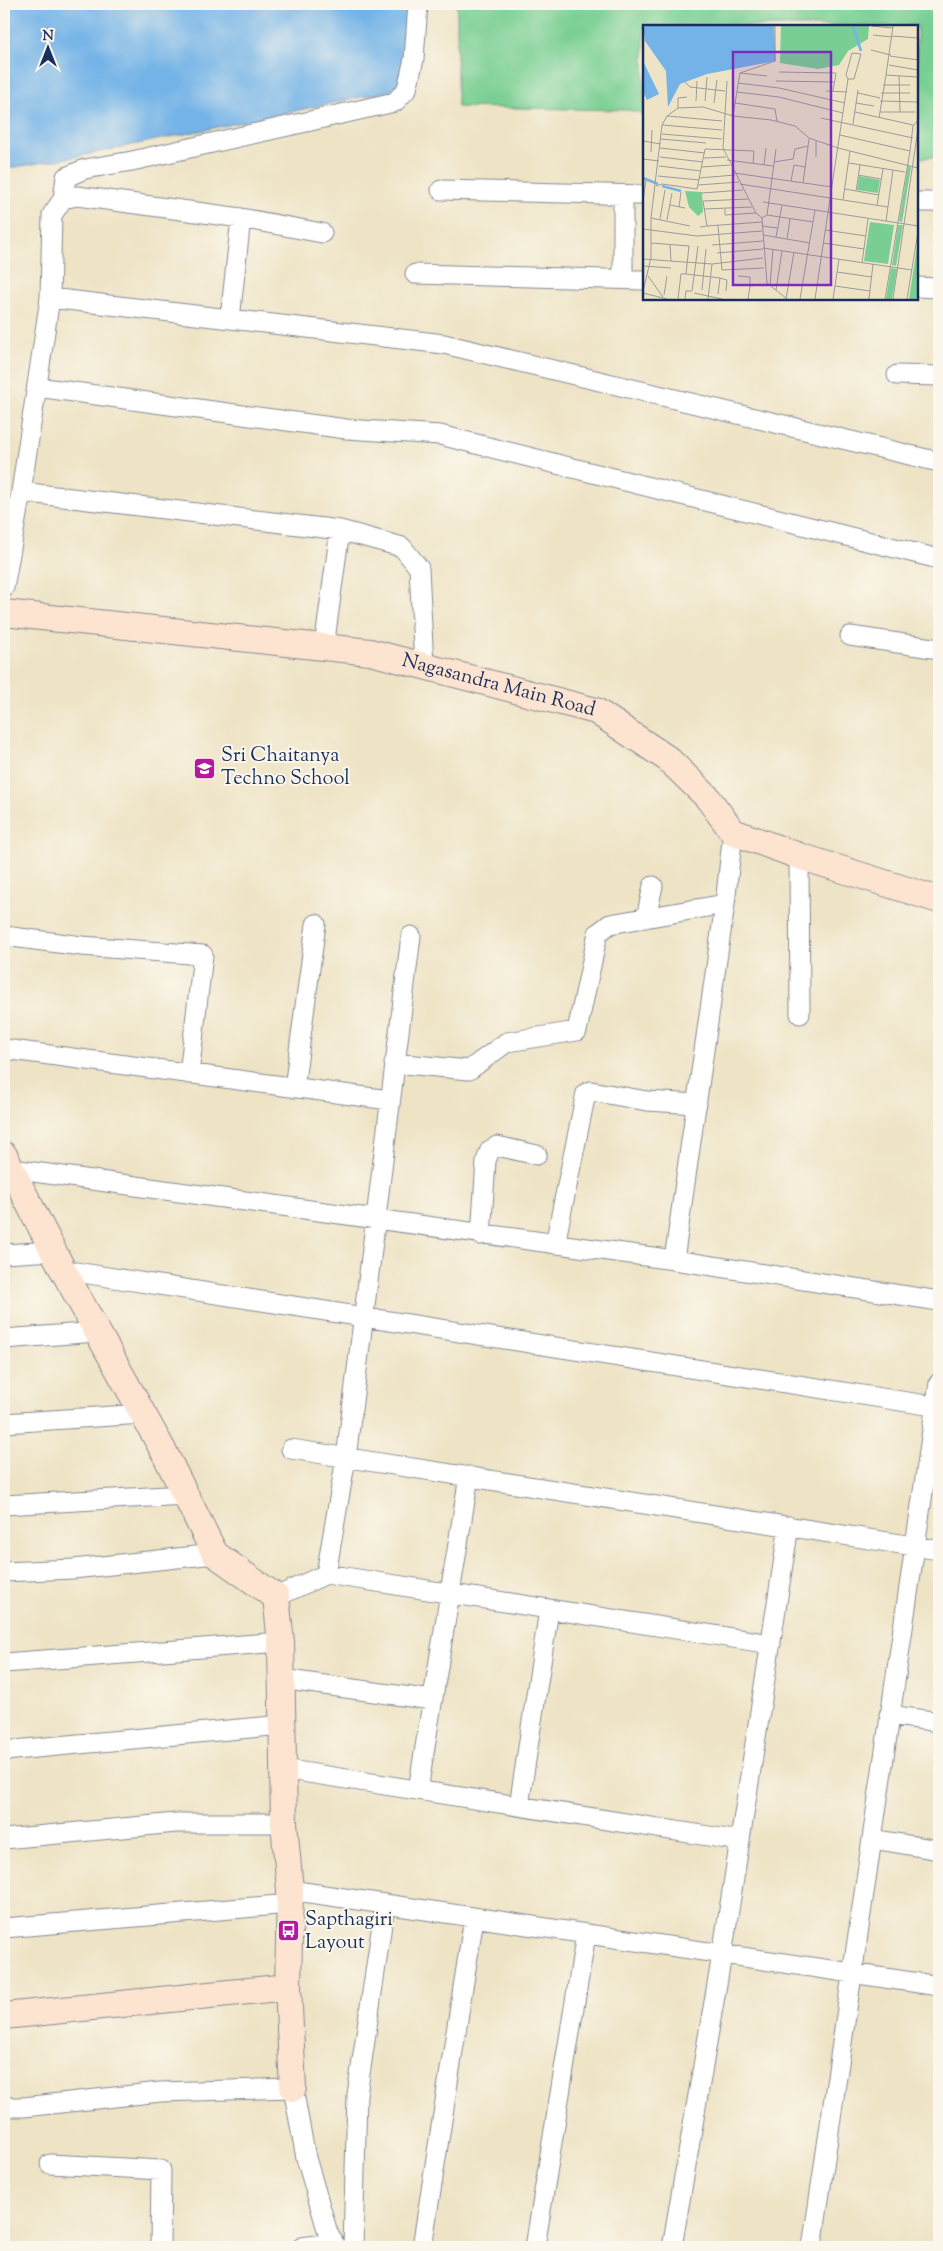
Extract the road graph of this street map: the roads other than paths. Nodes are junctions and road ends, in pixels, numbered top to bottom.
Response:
1 (418, 4) edge
2 (442, 190) dead end
3 (623, 195) junction
4 (643, 195) edge
5 (63, 199) junction
6 (918, 202) edge
7 (939, 202) edge
8 (241, 218) junction
9 (322, 233) dead end
10 (415, 274) dead end
11 (623, 279) junction
12 (643, 280) edge
13 (918, 287) edge
14 (939, 288) edge
15 (50, 298) junction
16 (230, 319) junction
17 (898, 375) dead end
18 (939, 376) edge
19 (37, 387) junction
20 (939, 462) edge
21 (21, 492) junction
22 (340, 530) junction
23 (939, 559) edge
24 (4, 588) edge
25 (4, 614) edge
26 (850, 636) dead end
27 (324, 647) junction
28 (939, 649) edge
29 (424, 666) junction
30 (733, 832) junction
31 (799, 856) junction
32 (653, 886) dead end
33 (939, 900) edge
34 (725, 904) junction
35 (646, 918) junction
36 (316, 924) dead end
37 (4, 936) edge
38 (411, 936) dead end
39 (800, 1014) dead end
40 (4, 1049) edge
41 (394, 1062) junction
42 (189, 1074) junction
43 (294, 1088) junction
44 (389, 1100) junction
45 (697, 1104) junction
46 (537, 1154) dead end
47 (10, 1176) edge
48 (375, 1220) junction
49 (481, 1235) junction
50 (555, 1244) junction
51 (4, 1254) edge
52 (674, 1260) junction
53 (58, 1261) junction
54 (939, 1300) edge
55 (363, 1317) junction
56 (97, 1332) junction
57 (4, 1339) edge
58 (939, 1382) edge
59 (937, 1407) edge
60 (143, 1414) junction
61 (4, 1423) edge
62 (291, 1449) dead end
63 (346, 1458) junction
64 (469, 1476) junction
65 (185, 1495) junction
66 (4, 1505) edge
67 (789, 1526) junction
68 (914, 1546) junction
69 (939, 1550) edge
70 (216, 1554) junction
71 (4, 1572) edge
72 (326, 1574) junction
73 (449, 1594) junction
74 (276, 1597) junction
75 (549, 1610) junction
76 (281, 1642) junction
77 (771, 1644) junction
78 (4, 1663) edge
79 (282, 1679) junction
80 (432, 1700) junction
81 (889, 1715) junction
82 (939, 1722) edge
83 (282, 1725) junction
84 (4, 1751) edge
85 (283, 1769) junction
86 (418, 1790) junction
87 (519, 1806) junction
88 (284, 1823) junction
89 (4, 1839) edge
90 (872, 1839) junction
91 (740, 1841) junction
92 (939, 1850) edge
93 (290, 1897) junction
94 (385, 1904) junction
95 (474, 1918) junction
96 (4, 1928) edge
97 (586, 1934) junction
98 (722, 1954) junction
99 (852, 1974) junction
100 (939, 1986) edge
101 (288, 1988) junction
102 (4, 2016) edge
103 (293, 2088) junction
104 (4, 2107) edge
105 (50, 2164) dead end
106 (334, 2245) edge
107 (160, 2247) edge
108 (302, 2247) edge
109 (353, 2247) edge
110 (422, 2247) edge
111 (535, 2247) edge
112 (672, 2247) edge
113 (812, 2247) edge

1 - 5 street
2 - 3 street
3 - 4 street
3 - 11 street
5 - 8 street
5 - 15 street
6 - 7 street
8 - 9 street
8 - 16 street
10 - 11 street
11 - 12 street
13 - 14 street
15 - 16 street
15 - 19 street
16 - 20 street
17 - 18 street
19 - 21 street
19 - 23 street
21 - 22 street
21 - 24 street
22 - 27 street
22 - 29 street
25 - 27 street, Nagasandra Main Road
26 - 28 street
27 - 29 street, Nagasandra Main Road
29 - 30 street, Nagasandra Main Road
30 - 31 street
30 - 34 street
31 - 33 street
31 - 39 street
32 - 35 street
34 - 35 street
34 - 45 street
35 - 41 street
36 - 43 street
37 - 42 street
38 - 41 street
40 - 42 street
41 - 44 street
42 - 43 street
43 - 44 street
44 - 48 street
45 - 50 street
45 - 52 street
46 - 49 street
47 - 48 street
47 - 53 street
48 - 49 street
48 - 55 street
49 - 50 street
50 - 52 street
51 - 53 street
52 - 54 street
53 - 55 street
53 - 56 street
55 - 59 street
55 - 63 street
56 - 57 street
56 - 60 street
58 - 59 street
59 - 68 street
60 - 61 street
60 - 65 street
62 - 63 street
63 - 64 street
63 - 72 street
64 - 67 street
64 - 73 street
65 - 66 street
65 - 70 street
67 - 68 street
67 - 77 street
68 - 69 street
68 - 81 street
70 - 71 street
70 - 74 street
72 - 73 street
72 - 74 street
73 - 75 street
73 - 80 street
74 - 76 street
75 - 77 street
75 - 87 street
76 - 78 street
76 - 79 street
77 - 91 street
79 - 80 street
79 - 83 street
80 - 86 street
81 - 82 street
81 - 90 street
83 - 84 street
83 - 85 street
85 - 86 street
85 - 88 street
86 - 87 street
87 - 91 street
88 - 89 street
88 - 93 street
90 - 92 street
90 - 99 street
91 - 98 street
93 - 94 street
93 - 96 street
93 - 101 street
94 - 95 street
94 - 109 street
95 - 97 street
95 - 110 street
97 - 98 street
97 - 111 street
98 - 99 street
98 - 112 street
99 - 100 street
99 - 113 street
101 - 102 street
101 - 103 street
103 - 104 street
103 - 106 street
105 - 107 street
106 - 108 street

